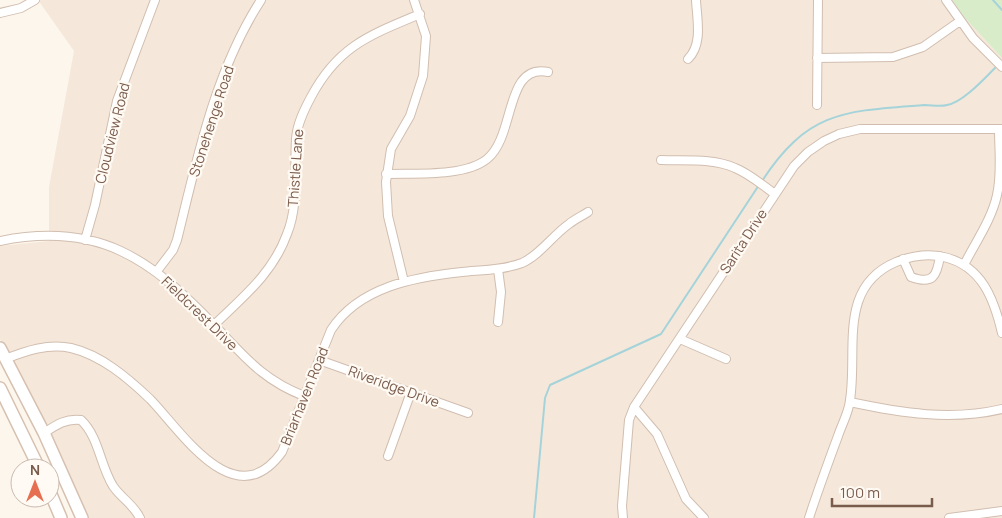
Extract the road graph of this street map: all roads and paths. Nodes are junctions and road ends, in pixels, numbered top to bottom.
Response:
1 (35, 0) edge
2 (155, 0) edge
3 (261, 0) edge
4 (414, 0) edge
5 (696, 0) edge
6 (818, 0) edge
7 (946, 0) edge
8 (0, 14) edge
9 (420, 14) junction
10 (960, 21) junction
11 (817, 58) junction
12 (688, 60) dead end
13 (1002, 67) edge
14 (548, 72) dead end
15 (817, 105) dead end
16 (1000, 129) edge
17 (661, 160) dead end
18 (386, 174) junction
19 (771, 192) junction
20 (588, 212) dead end
21 (85, 240) junction
22 (0, 242) edge
23 (940, 256) junction
24 (903, 259) junction
25 (964, 265) junction
26 (498, 269) junction
27 (157, 271) junction
28 (404, 282) junction
29 (999, 306) edge
30 (498, 322) dead end
31 (214, 325) junction
32 (1002, 333) edge
33 (680, 338) junction
34 (2, 353) edge
35 (726, 359) dead end
36 (320, 360) junction
37 (0, 388) edge
38 (410, 392) junction
39 (304, 396) junction
40 (850, 402) junction
41 (634, 407) junction
42 (1002, 409) edge
43 (468, 413) dead end
44 (44, 433) junction
45 (388, 456) dead end
46 (34, 458) edge
47 (1002, 511) edge
48 (82, 518) edge
49 (140, 518) edge
50 (623, 518) edge
51 (704, 518) edge
52 (810, 518) edge
53 (949, 518) edge

1 - 8 street
2 - 21 street, Cloudview Road
3 - 27 street, Stonehenge Road
4 - 9 street
5 - 12 street
6 - 11 street
7 - 10 street
9 - 18 street
9 - 31 street, Thistle Lane
10 - 11 street
10 - 13 street
11 - 15 street
14 - 18 street
16 - 19 street, Sarita Drive
16 - 25 street
17 - 19 street
18 - 28 street
19 - 33 street, Sarita Drive
20 - 26 street, Briarhaven Road
21 - 22 street, Fieldcrest Drive
21 - 27 street, Fieldcrest Drive
23 - 24 street
23 - 24 street
23 - 25 street
24 - 40 street
25 - 29 street
26 - 28 street, Briarhaven Road
26 - 30 street
27 - 31 street, Fieldcrest Drive
28 - 36 street, Briarhaven Road
29 - 32 street
31 - 39 street, Fieldcrest Drive
33 - 35 street
33 - 41 street, Sarita Drive
34 - 39 street, Briarhaven Road
34 - 44 main road
36 - 38 street, Riveridge Drive
36 - 39 street, Briarhaven Road
37 - 46 main road
38 - 43 street, Riveridge Drive
38 - 45 street
40 - 42 street
40 - 52 street
41 - 50 street, Sarita Drive
41 - 51 street
44 - 48 main road
44 - 49 street
47 - 53 street

